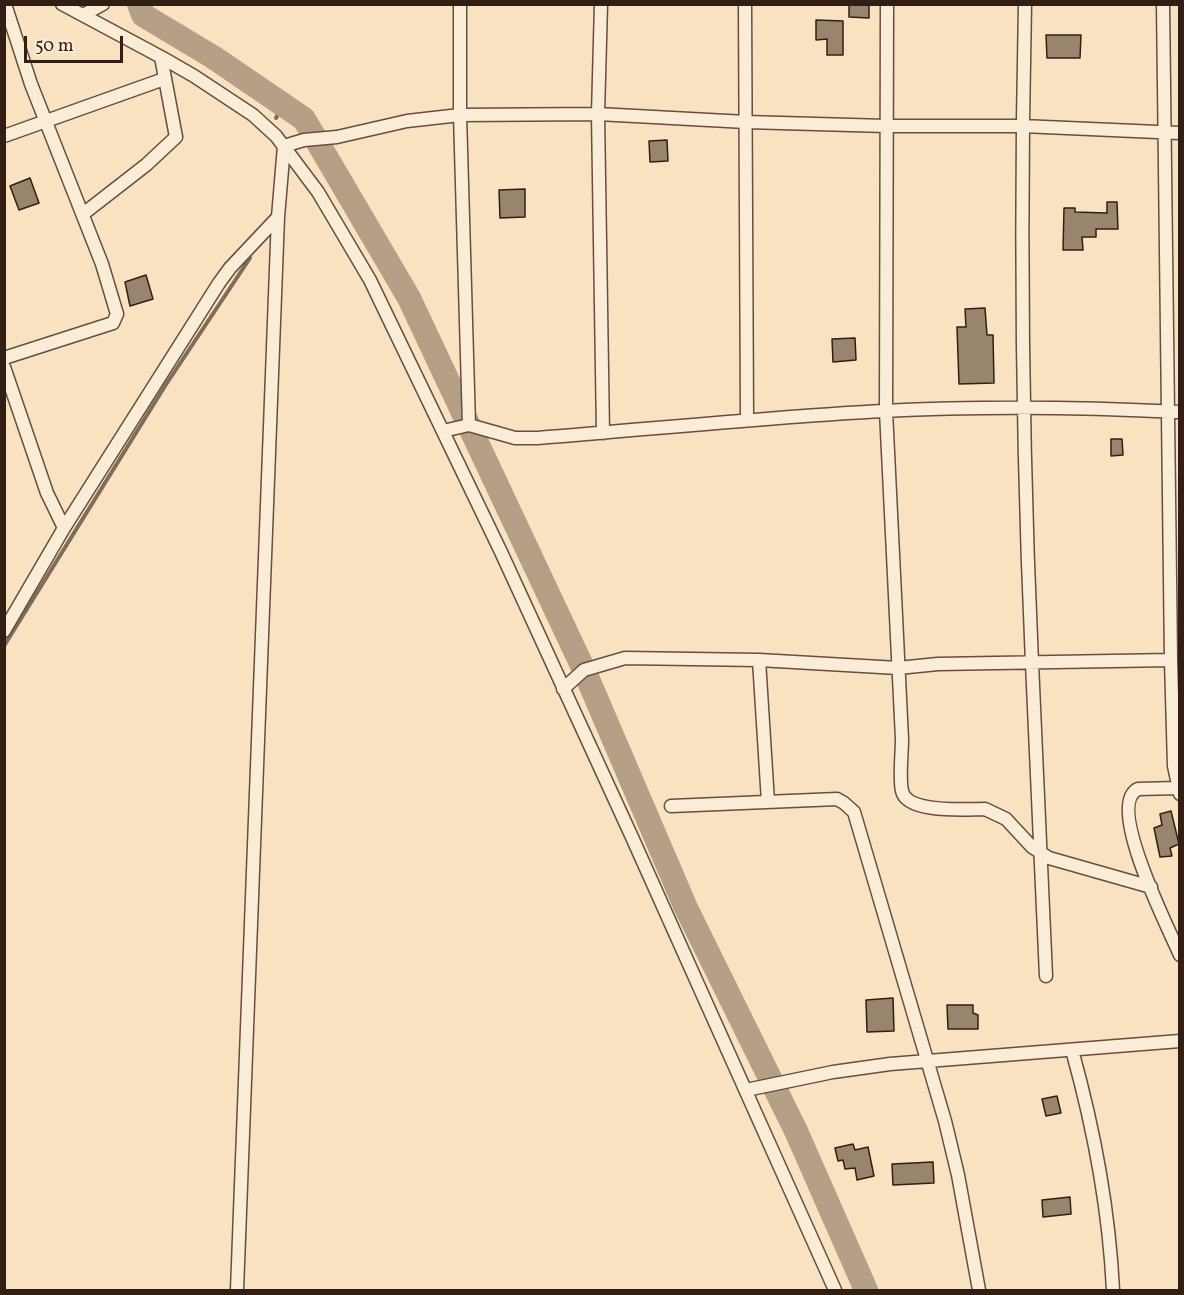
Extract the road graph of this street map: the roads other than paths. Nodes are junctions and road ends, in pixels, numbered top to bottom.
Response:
1 (5, 4) edge
2 (62, 4) edge
3 (103, 4) edge
4 (460, 4) edge
5 (601, 4) edge
6 (745, 4) edge
7 (887, 4) edge
8 (1025, 4) edge
9 (1163, 4) edge
10 (83, 15) junction
11 (161, 57) junction
12 (164, 79) junction
13 (598, 114) junction
14 (460, 115) junction
15 (746, 122) junction
16 (46, 123) junction
17 (886, 126) junction
18 (1022, 126) junction
19 (1164, 132) junction
20 (1179, 134) edge
21 (4, 136) edge
22 (284, 146) junction
23 (83, 214) junction
24 (278, 217) junction
25 (4, 358) edge
26 (4, 367) edge
27 (1025, 408) junction
28 (886, 411) junction
29 (1173, 411) edge
30 (747, 420) junction
31 (469, 425) junction
32 (443, 431) junction
33 (603, 433) junction
34 (64, 528) junction
35 (4, 631) edge
36 (759, 660) junction
37 (1171, 660) junction
38 (1032, 662) junction
39 (898, 668) junction
40 (1176, 687) edge
41 (563, 688) junction
42 (1179, 791) edge
43 (768, 802) junction
44 (671, 806) dead end
45 (1041, 854) junction
46 (1151, 887) junction
47 (1179, 956) edge
48 (1046, 976) dead end
49 (1179, 1041) edge
50 (1072, 1050) junction
51 (927, 1061) junction
52 (746, 1090) junction
53 (237, 1290) edge
54 (835, 1290) edge
55 (979, 1290) edge
56 (1113, 1290) edge

1 - 16 street
2 - 10 street
3 - 10 street
4 - 14 street
5 - 13 street
6 - 15 street
7 - 17 street
8 - 18 street
9 - 19 street
10 - 11 street
11 - 12 street
11 - 22 street
12 - 16 street
12 - 23 street
13 - 14 street
13 - 15 street
13 - 33 street
14 - 22 street
14 - 31 street
15 - 17 street
15 - 30 street
16 - 21 street
16 - 23 street
17 - 18 street
17 - 28 street
18 - 19 street
18 - 27 street
19 - 20 street
19 - 29 street
22 - 24 street
22 - 32 street
23 - 25 street
24 - 34 street
24 - 53 street
26 - 34 street
27 - 28 street
27 - 29 street
27 - 38 street
28 - 30 street
28 - 39 street
29 - 37 street
30 - 33 street
31 - 32 street
31 - 33 street
32 - 41 street
34 - 35 street
36 - 39 street
36 - 41 street
36 - 43 street
37 - 38 street
37 - 40 street
38 - 39 street
38 - 45 street
39 - 45 street
40 - 42 street
41 - 52 street
42 - 46 street
43 - 44 street
43 - 51 street
45 - 46 street
45 - 48 street
46 - 47 street
49 - 50 street
50 - 51 street
50 - 56 street
51 - 52 street
51 - 55 street
52 - 54 street

